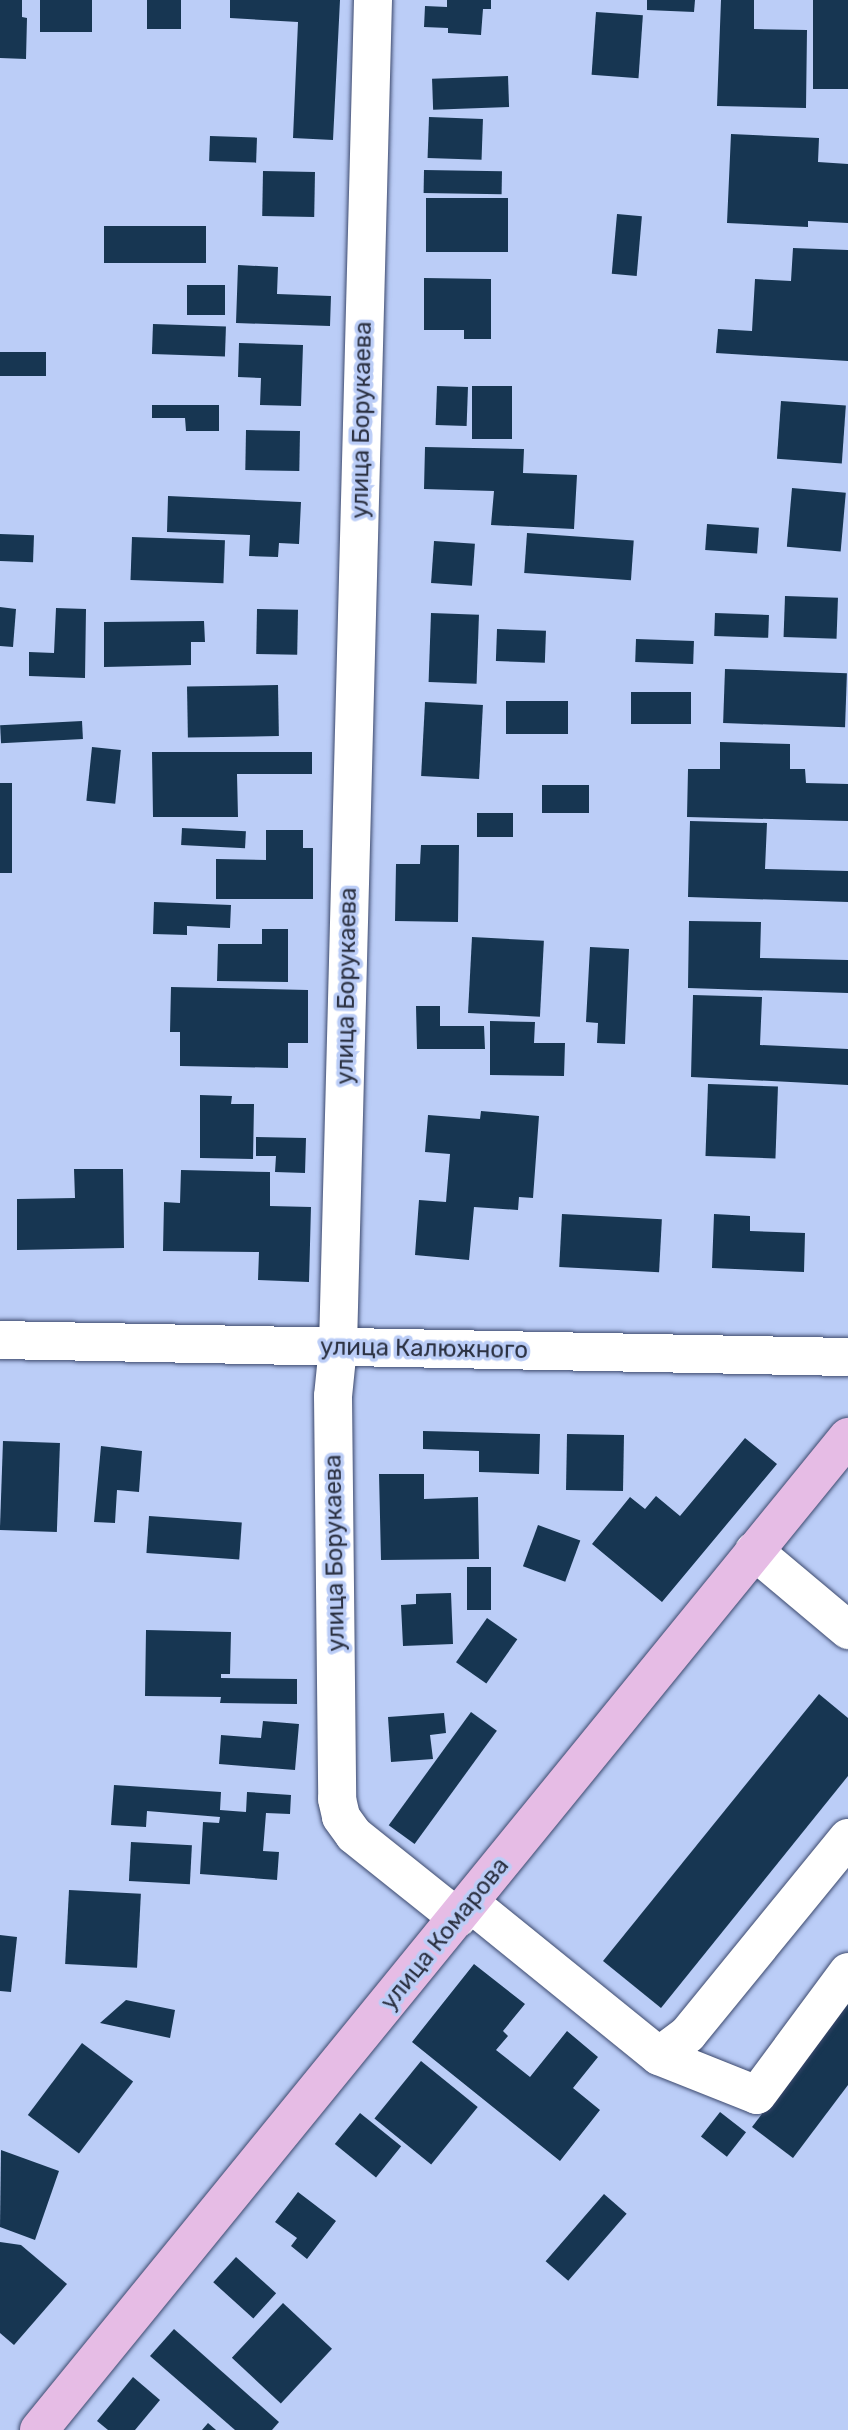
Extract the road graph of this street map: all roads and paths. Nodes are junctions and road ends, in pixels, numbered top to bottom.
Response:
1 (373, 0) edge
2 (0, 1340) edge
3 (338, 1347) junction
4 (848, 1357) edge
5 (848, 1437) edge
6 (754, 1551) junction
7 (848, 1630) edge
8 (848, 1838) edge
9 (464, 1911) junction
10 (848, 1972) edge
11 (659, 2056) junction
12 (39, 2430) edge

1 - 3 street, улица Борукаева
2 - 3 street, улица Калюжного
3 - 4 street, улица Калюжного
3 - 9 street, улица Борукаева
5 - 6 main road, улица Комарова
6 - 7 street
6 - 9 main road, улица Комарова
8 - 11 street
9 - 11 street, улица Борукаева
9 - 12 main road, улица Комарова
10 - 11 street, улица Борукаева

